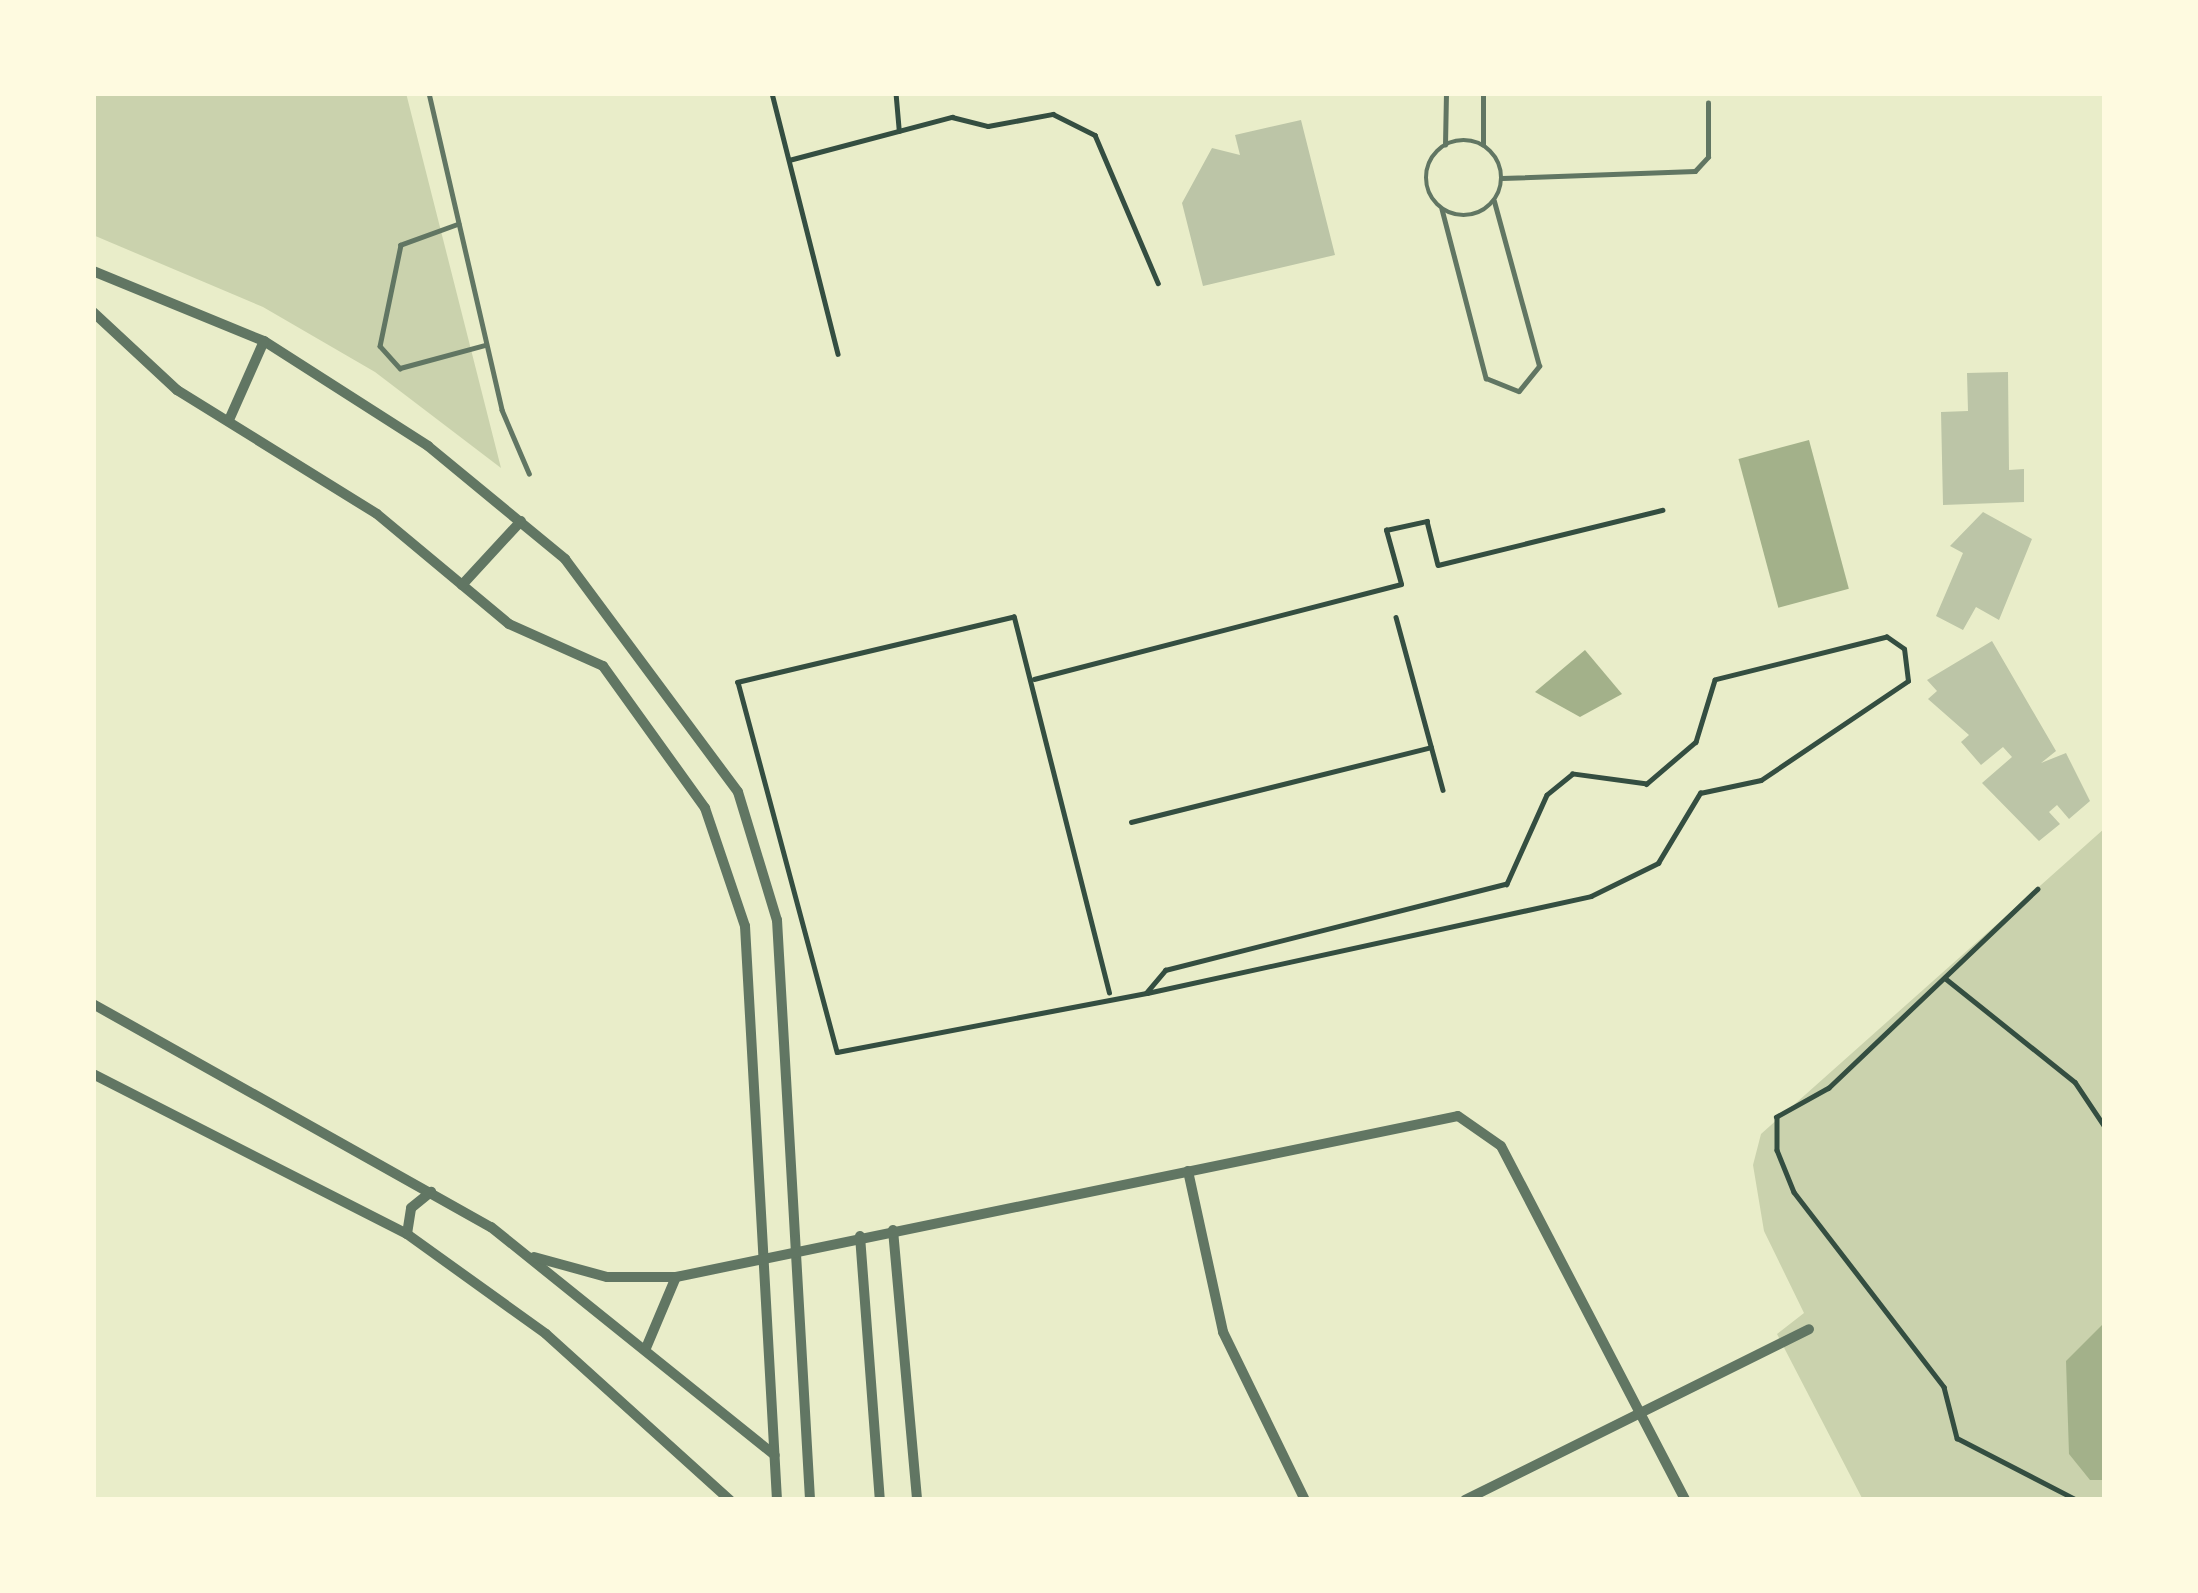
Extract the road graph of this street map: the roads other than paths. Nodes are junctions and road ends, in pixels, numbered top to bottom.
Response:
1 (429, 93) edge
2 (1445, 93) edge
3 (1483, 93) edge
4 (1708, 103) dead end
5 (1445, 145) junction
6 (1483, 146) junction
7 (1502, 178) junction
8 (1494, 201) junction
9 (1442, 209) junction
10 (459, 224) junction
11 (93, 271) edge
12 (93, 312) edge
13 (264, 341) junction
14 (487, 344) junction
15 (229, 420) junction
16 (529, 473) dead end
17 (520, 520) junction
18 (462, 585) junction
19 (93, 1004) edge
20 (93, 1074) edge
21 (1188, 1171) junction
22 (430, 1192) junction
23 (893, 1230) junction
24 (407, 1234) junction
25 (860, 1236) junction
26 (795, 1250) junction
27 (534, 1257) junction
28 (761, 1258) junction
29 (676, 1277) junction
30 (1808, 1329) dead end
31 (646, 1348) junction
32 (1638, 1414) junction
33 (775, 1456) junction
34 (730, 1500) edge
35 (777, 1500) edge
36 (810, 1500) edge
37 (880, 1500) edge
38 (917, 1500) edge
39 (1305, 1500) edge
40 (1465, 1500) edge
41 (1685, 1500) edge

1 - 10 lane
2 - 5 lane
3 - 6 lane
4 - 7 lane
5 - 6 lane
5 - 9 lane
6 - 7 lane
7 - 8 lane
8 - 9 lane
8 - 9 lane
10 - 14 lane
10 - 14 lane
11 - 13 street
12 - 15 street
13 - 15 street
13 - 17 street
14 - 16 lane
15 - 18 street
17 - 18 street
17 - 26 street
18 - 28 street
19 - 22 street
20 - 24 street
21 - 23 street
21 - 32 street
21 - 39 street
22 - 24 street
22 - 27 street
23 - 25 street
23 - 38 street
24 - 34 street
25 - 26 street
25 - 37 street
26 - 28 street
26 - 36 street
27 - 29 street
27 - 31 street
28 - 29 street
28 - 33 street
29 - 31 street
30 - 32 street
31 - 33 street
32 - 40 street
32 - 41 street
33 - 35 street

